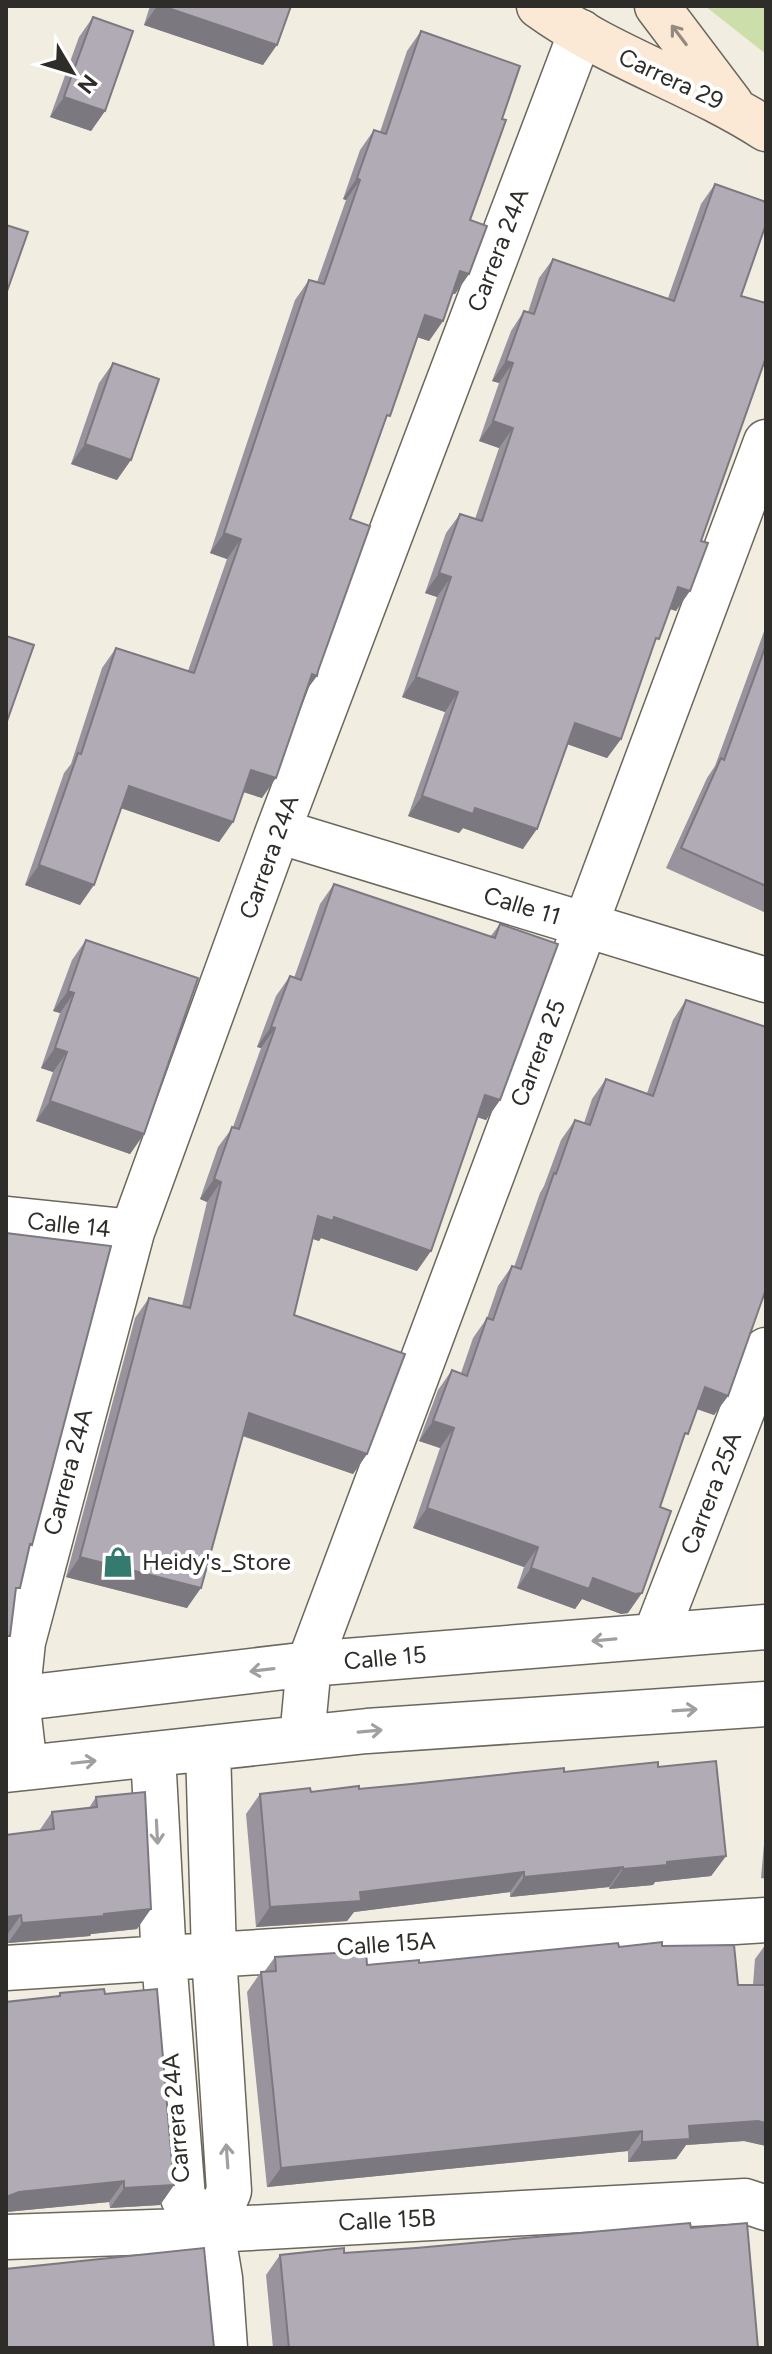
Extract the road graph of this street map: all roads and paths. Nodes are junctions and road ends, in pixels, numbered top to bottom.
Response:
1 (539, 6) edge
2 (657, 6) edge
3 (581, 32) junction
4 (750, 119) edge
5 (766, 442) edge
6 (278, 831) junction
7 (586, 926) junction
8 (766, 980) edge
9 (6, 1219) edge
10 (132, 1232) junction
11 (766, 1350) edge
12 (766, 1627) edge
13 (655, 1636) junction
14 (309, 1664) junction
15 (12, 1700) edge
16 (766, 1704) edge
17 (302, 1738) junction
18 (208, 1748) junction
19 (153, 1754) junction
20 (16, 1769) edge
21 (766, 1920) edge
22 (214, 1955) junction
23 (164, 1959) junction
24 (6, 1968) edge
25 (766, 2208) edge
26 (212, 2230) junction
27 (6, 2237) edge
28 (225, 2348) edge

1 - 3 main road, Carrera 29
4 -> 2 main road, Carrera 29
3 - 4 main road, Carrera 29
3 - 6 street, Carrera 24A
5 - 7 street, Carrera 25
6 - 7 street, Calle 11
6 - 10 street, Carrera 24A
7 - 8 street, Calle 11
7 - 14 street, Carrera 25
9 - 10 street, Calle 14
10 - 15 street, Carrera 24A
11 - 13 street, Carrera 25A
12 - 13 street, Calle 15
13 -> 14 street, Calle 15
14 -> 15 street, Calle 15
14 - 17 street, Carrera 25
15 - 20 street, Carrera 24A
17 -> 16 street
17 - 18 street
18 - 19 street
18 - 22 street, Carrera 24A
20 -> 19 street
19 -> 23 street, Carrera 24A
21 - 22 street, Calle 15A
22 - 23 street, Calle 15A
26 -> 22 street, Carrera 24A
23 - 24 street, Calle 15A
23 - 26 street, Carrera 24A
25 - 26 street, Calle 15B
26 - 27 street, Calle 15B
26 - 28 street

